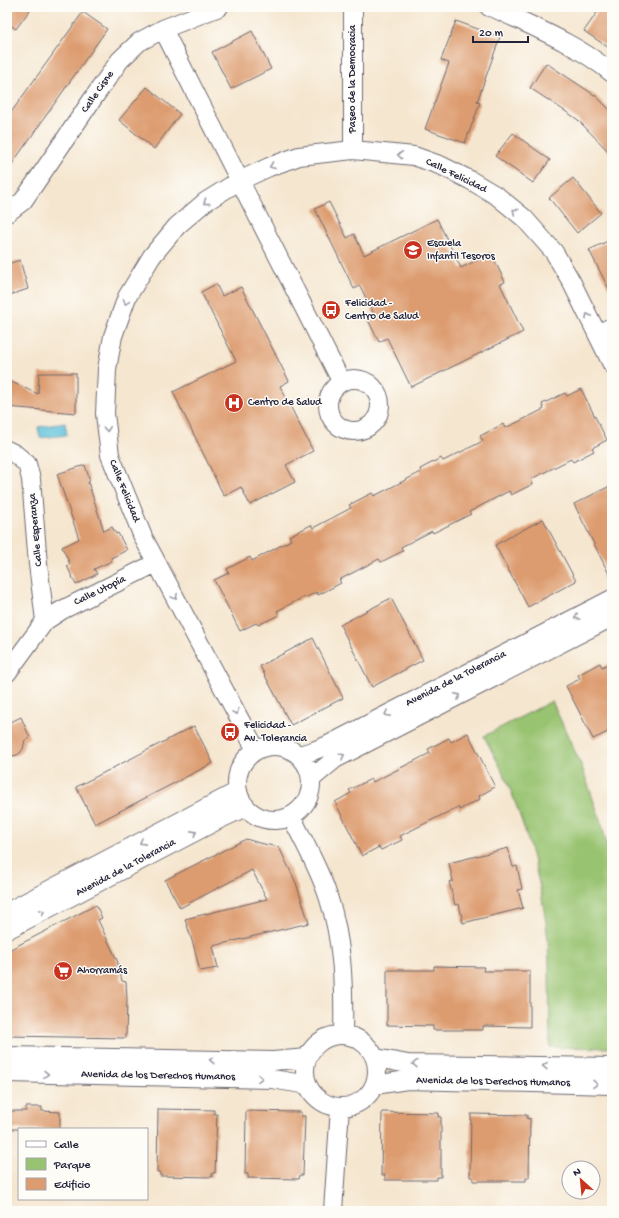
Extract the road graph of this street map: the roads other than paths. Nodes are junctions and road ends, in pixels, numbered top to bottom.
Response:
1 (218, 7) edge
2 (353, 7) edge
3 (489, 7) edge
4 (163, 29) junction
5 (612, 73) edge
6 (354, 150) junction
7 (239, 181) junction
8 (7, 213) edge
9 (604, 330) edge
10 (612, 364) edge
11 (342, 381) dead end
12 (7, 450) edge
13 (156, 563) junction
14 (612, 599) edge
15 (612, 617) edge
16 (45, 621) junction
17 (7, 673) edge
18 (256, 750) junction
19 (299, 755) junction
20 (311, 779) junction
21 (238, 791) junction
22 (246, 807) junction
23 (291, 816) junction
24 (7, 912) edge
25 (7, 930) edge
26 (343, 1035) junction
27 (7, 1056) edge
28 (307, 1058) junction
29 (376, 1058) junction
30 (612, 1067) edge
31 (7, 1073) edge
32 (308, 1085) junction
33 (375, 1085) junction
34 (612, 1085) edge
35 (340, 1108) junction
36 (333, 1211) edge

1 - 4 street, Calle Cisne
2 - 6 street, Paseo de la Democracia
3 - 5 street
4 - 7 street
4 - 8 street, Calle Cisne
6 -> 7 street, Calle Felicidad
9 -> 6 street, Calle Felicidad
7 - 11 street
7 -> 13 street, Calle Felicidad
9 - 10 street, Calle Felicidad
12 - 16 street, Calle Esperanza
13 - 16 street, Calle Utopía
13 -> 18 street, Calle Felicidad
14 -> 19 street, Avenida de la Tolerancia
20 -> 15 street, Avenida de la Tolerancia
16 - 17 street
18 - 19 street
18 - 21 street
19 - 20 street
20 - 23 street
21 - 22 street
21 -> 24 street, Avenida de la Tolerancia
22 - 23 street
25 -> 22 street, Avenida de la Tolerancia
23 - 26 street
26 - 28 street
26 - 29 street
28 -> 27 street, Avenida de los Derechos Humanos
28 - 32 street
30 -> 29 street
29 - 33 street
31 -> 32 street, Avenida de los Derechos Humanos
32 - 35 street
33 -> 34 street, Avenida de los Derechos Humanos
33 - 35 street
35 - 36 street

